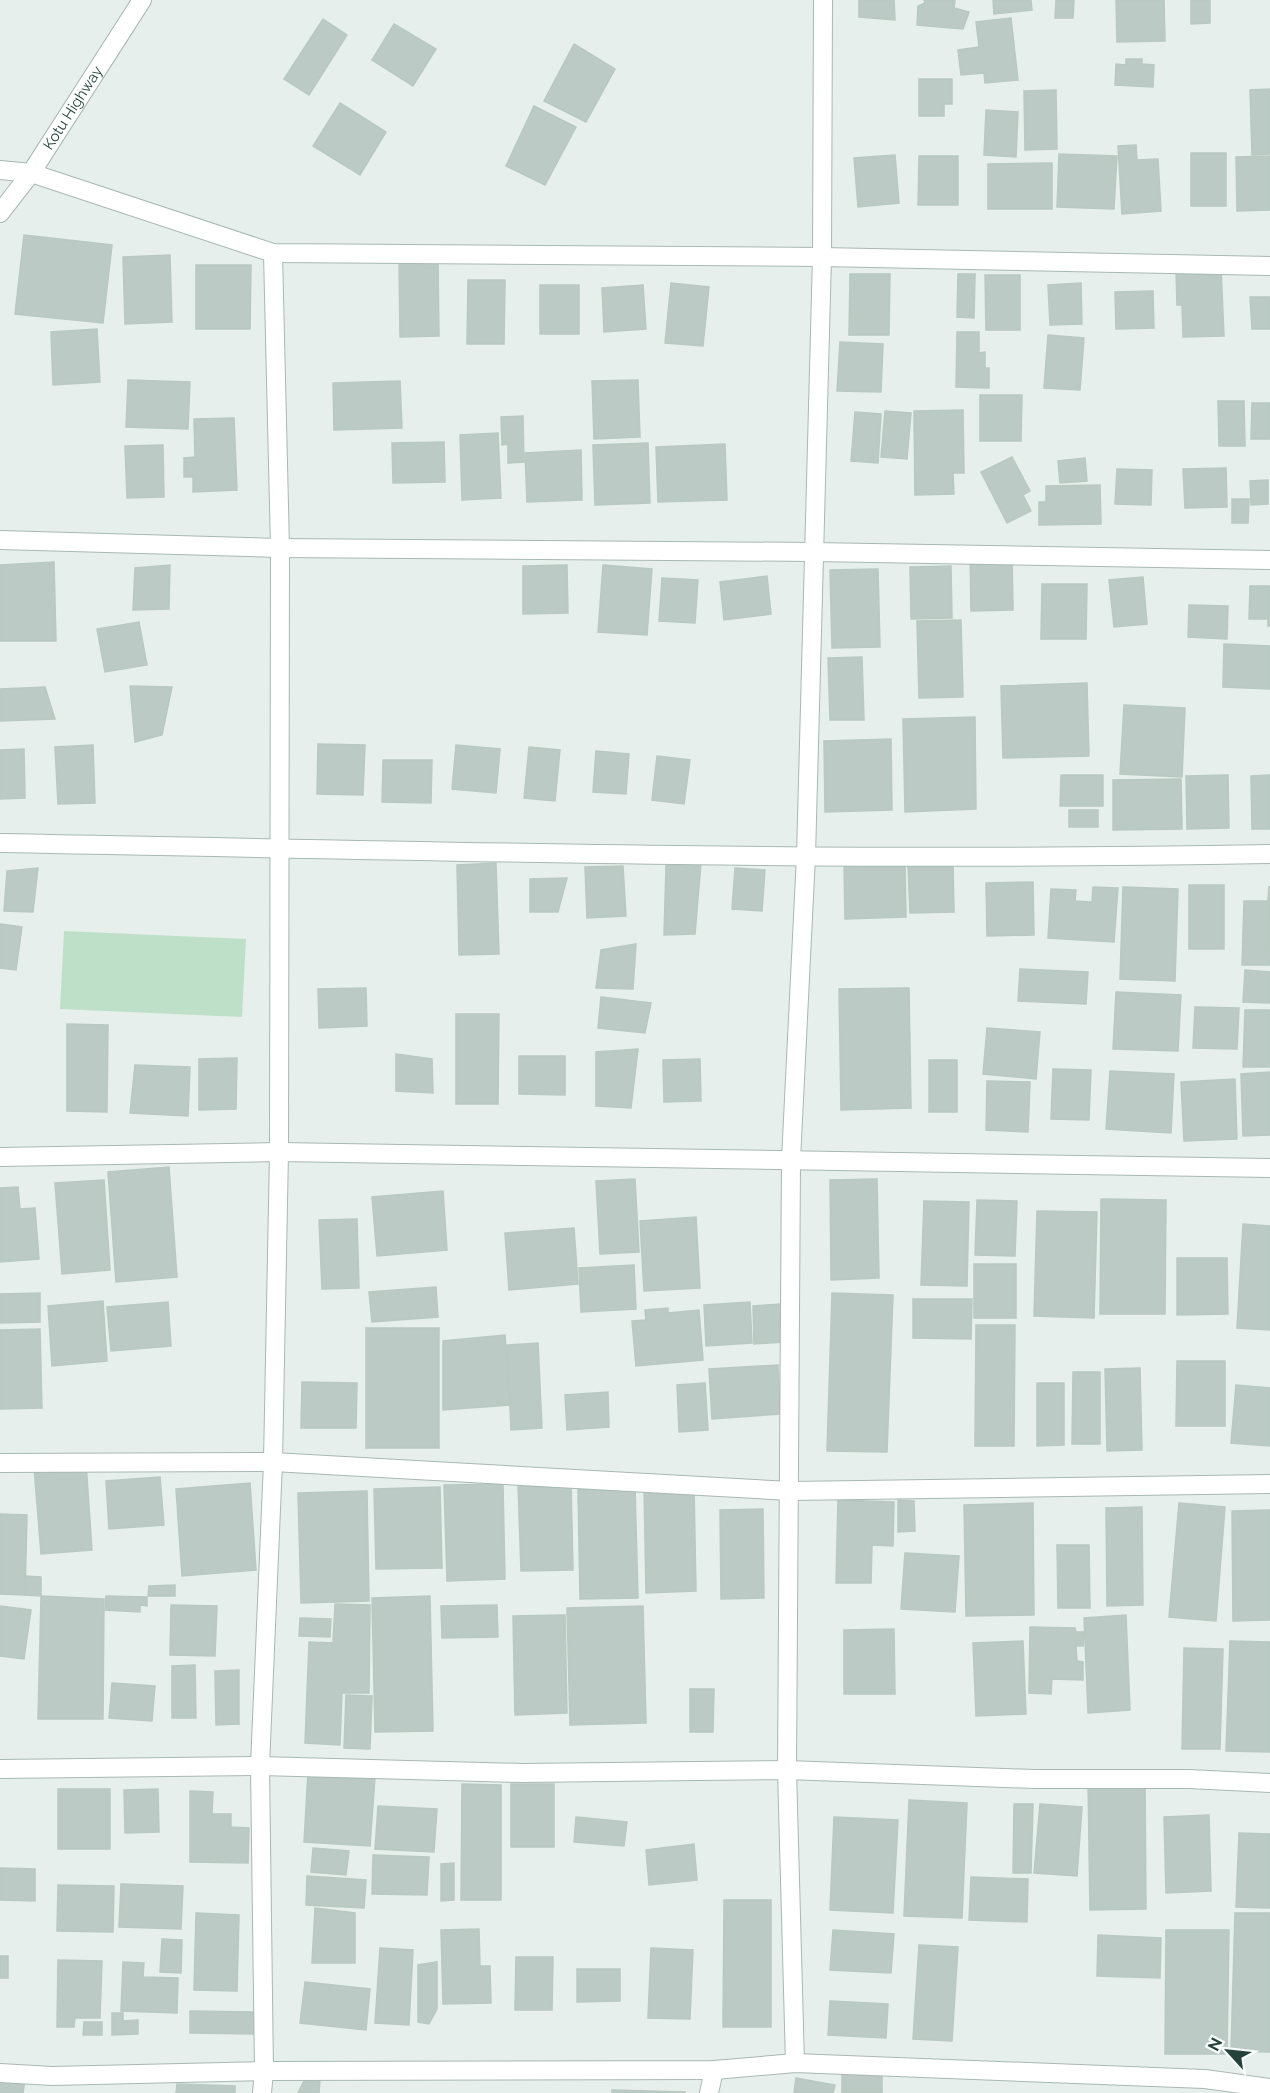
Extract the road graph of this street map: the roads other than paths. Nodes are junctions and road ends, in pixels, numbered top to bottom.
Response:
1 (142, 0) edge
2 (824, 0) edge
3 (0, 170) edge
4 (31, 173) junction
5 (0, 213) edge
6 (273, 253) junction
7 (822, 257) junction
8 (1270, 266) edge
9 (0, 540) edge
10 (280, 548) junction
11 (813, 552) junction
12 (1270, 560) edge
13 (0, 843) edge
14 (280, 849) junction
15 (1270, 854) edge
16 (806, 856) junction
17 (279, 1152) junction
18 (0, 1157) edge
19 (791, 1160) junction
20 (1270, 1168) edge
21 (273, 1462) junction
22 (0, 1463) edge
23 (1270, 1484) edge
24 (790, 1491) junction
25 (260, 1766) junction
26 (0, 1769) edge
27 (787, 1770) junction
28 (1270, 1783) edge
29 (795, 2063) junction
30 (714, 2070) junction
31 (264, 2071) junction
32 (0, 2073) edge
33 (51, 2084) edge
34 (1203, 2086) edge
35 (1270, 2088) edge
36 (262, 2093) edge
37 (709, 2093) edge

1 - 4 street, Kotu Highway
2 - 7 street
3 - 4 street
4 - 5 street, Kotu Highway
4 - 6 street
6 - 7 street
6 - 10 street
7 - 8 street
7 - 11 street
9 - 10 street
10 - 11 street
10 - 14 street
11 - 12 street
11 - 16 street
13 - 14 street
14 - 16 street
14 - 17 street
15 - 16 street
16 - 19 street
17 - 18 street
17 - 19 street
17 - 21 street
19 - 20 street
19 - 24 street
21 - 22 street
21 - 24 street
21 - 25 street
23 - 24 street
24 - 27 street
25 - 26 street
25 - 27 street
25 - 31 street
27 - 28 street
27 - 29 street
29 - 30 street
29 - 34 street
30 - 31 street
30 - 37 street
31 - 33 street
31 - 36 street
32 - 33 street
34 - 35 street

